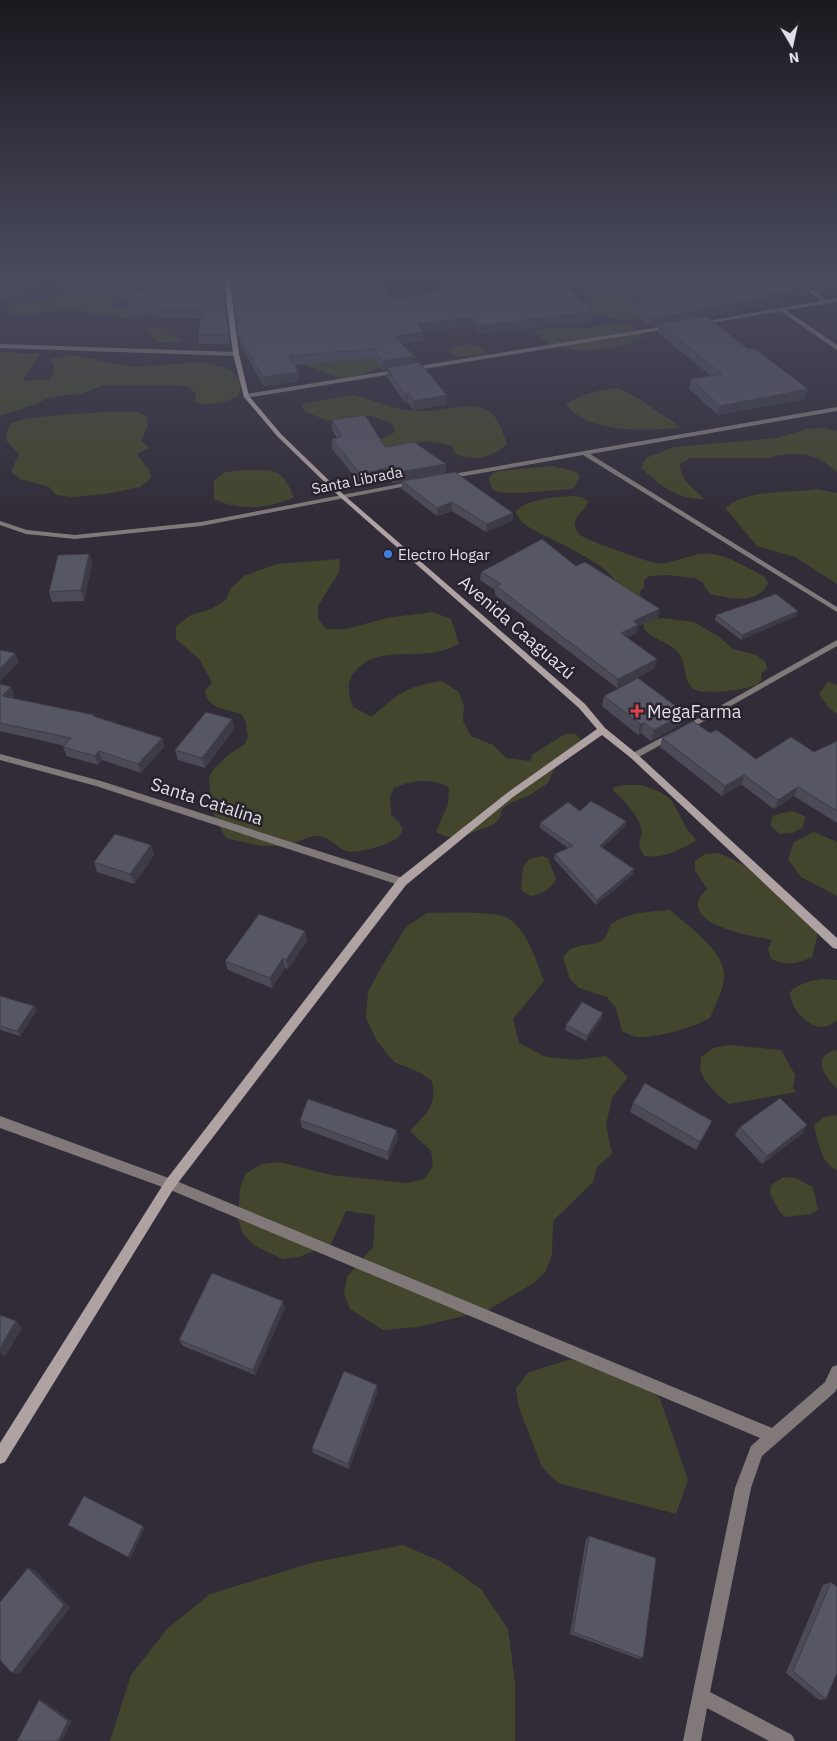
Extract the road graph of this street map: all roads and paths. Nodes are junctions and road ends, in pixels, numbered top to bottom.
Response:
1 (236, 354) edge
2 (504, 354) edge
3 (246, 396) junction
4 (837, 409) edge
5 (584, 453) junction
6 (439, 479) edge
7 (420, 482) edge
8 (342, 496) junction
9 (0, 523) edge
10 (837, 610) edge
11 (837, 643) edge
12 (602, 730) junction
13 (634, 756) junction
14 (0, 758) edge
15 (402, 882) junction
16 (837, 945) edge
17 (0, 1122) edge
18 (170, 1184) junction
19 (837, 1372) edge
20 (774, 1436) junction
21 (0, 1457) edge
22 (701, 1696) junction
23 (692, 1741) edge
24 (786, 1741) edge

1 - 3 street, Avenida Caaguazú
2 - 3 street
3 - 8 street, Avenida Caaguazú
4 - 5 street
5 - 6 street
5 - 10 street
7 - 8 street, Santa Librada
8 - 9 street, Santa Librada
8 - 12 street, Avenida Caaguazú
11 - 13 street
12 - 13 street, Avenida Caaguazú
12 - 15 street
13 - 16 street, Avenida Caaguazú
14 - 15 street, Santa Catalina
15 - 18 street
17 - 18 street
18 - 20 street
18 - 21 street
19 - 20 street
20 - 22 street
22 - 23 street
22 - 24 street

